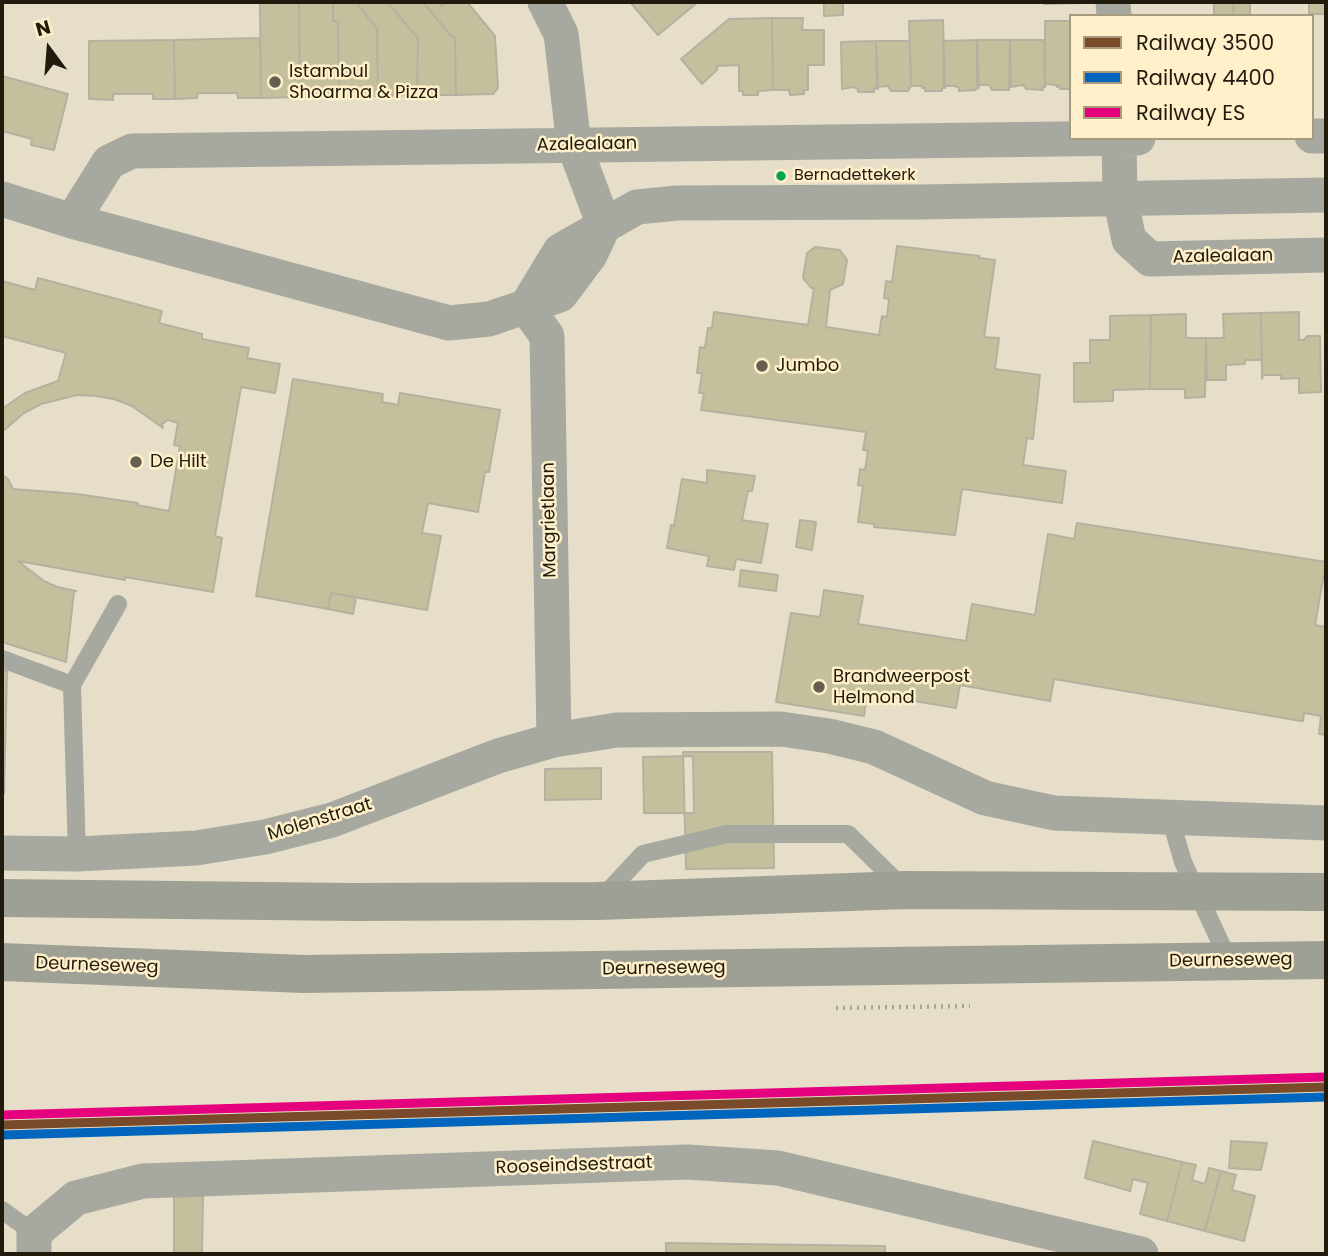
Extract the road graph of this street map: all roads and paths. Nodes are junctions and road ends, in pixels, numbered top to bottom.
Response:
1 (545, 2) edge
2 (1069, 139) edge
3 (1119, 140) edge
4 (574, 145) junction
5 (1326, 195) edge
6 (1120, 197) junction
7 (2, 200) edge
8 (72, 221) junction
9 (604, 225) junction
10 (1326, 255) edge
11 (526, 307) junction
12 (118, 604) dead end
13 (2, 659) edge
14 (72, 685) junction
15 (554, 740) junction
16 (1170, 817) junction
17 (1326, 823) edge
18 (2, 852) edge
19 (77, 854) junction
20 (1189, 877) junction
21 (905, 890) junction
22 (1326, 892) edge
23 (2, 898) edge
24 (598, 901) junction
25 (1326, 960) edge
26 (1229, 961) junction
27 (2, 962) edge
28 (2, 1210) edge
29 (34, 1243) edge
30 (1141, 1254) edge

1 - 4 street
2 - 4 street, Azalealaan
3 - 6 street, Azalealaan
4 - 8 street, Azalealaan
4 - 9 street
5 - 6 street
6 - 9 street
6 - 10 street, Azalealaan
7 - 8 street
8 - 11 street
9 - 11 street
11 - 15 street, Margrietlaan
12 - 14 lane
13 - 14 lane
14 - 19 lane
15 - 16 street
15 - 19 street, Molenstraat
16 - 17 street
16 - 20 lane
18 - 19 street, Molenstraat
20 - 21 main road
20 - 22 main road
20 - 26 lane
21 - 24 main road
21 - 24 lane
23 - 24 main road
25 - 26 main road, Deurneseweg
26 - 27 main road, Deurneseweg
28 - 29 lane
29 - 30 street, Rooseindsestraat

